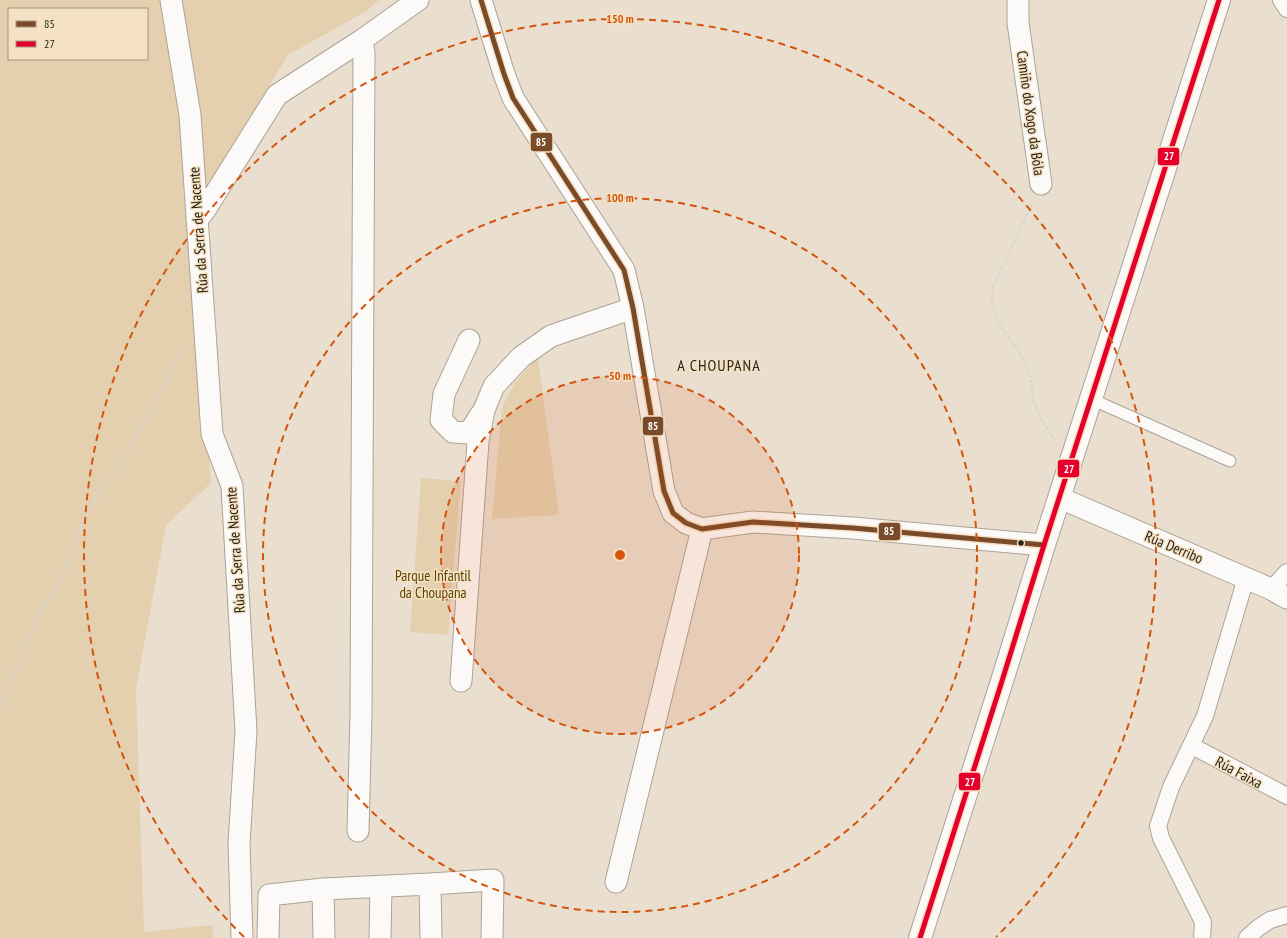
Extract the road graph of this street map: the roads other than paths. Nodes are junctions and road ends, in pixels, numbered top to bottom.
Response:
1 (171, 0) edge
2 (418, 0) edge
3 (481, 0) edge
4 (1018, 0) edge
5 (1219, 0) edge
6 (1281, 0) edge
7 (1287, 9) edge
8 (362, 40) junction
9 (1041, 184) road end
10 (197, 220) junction
11 (633, 308) junction
12 (469, 340) dead end
13 (1091, 399) junction
14 (484, 410) junction
15 (1230, 461) dead end
16 (1060, 498) junction
17 (702, 529) junction
18 (1044, 545) junction
19 (1287, 572) edge
20 (1246, 578) junction
21 (1279, 594) edge
22 (461, 681) dead end
23 (1192, 746) junction
24 (1287, 796) edge
25 (358, 831) dead end
26 (616, 882) dead end
27 (430, 884) junction
28 (381, 886) junction
29 (323, 889) junction
30 (1287, 915) edge
31 (242, 938) edge
32 (268, 938) edge
33 (324, 938) edge
34 (380, 938) edge
35 (431, 938) edge
36 (492, 938) edge
37 (920, 938) edge
38 (1202, 938) edge
39 (1247, 938) edge

1 - 10 street, Rúa da Serra de Nacente
2 - 8 street
3 - 11 street
4 - 9 street, Camiño do Xogo da Bóla
5 - 13 main road
6 - 7 street
8 - 10 street
8 - 25 street
10 - 31 street, Rúa da Serra de Nacente
11 - 14 street
11 - 17 street
12 - 14 street
13 - 15 lane
13 - 16 main road
14 - 22 street
16 - 18 main road
16 - 20 street, Rúa Derribo
17 - 18 street
17 - 26 street
18 - 37 main road
19 - 21 street
20 - 21 street, Rúa Derribo
20 - 23 street
23 - 24 street, Rúa Faixa
23 - 38 street
27 - 28 street
27 - 35 street
27 - 36 street
28 - 29 street
28 - 34 street
29 - 32 street
29 - 33 street
30 - 39 street

